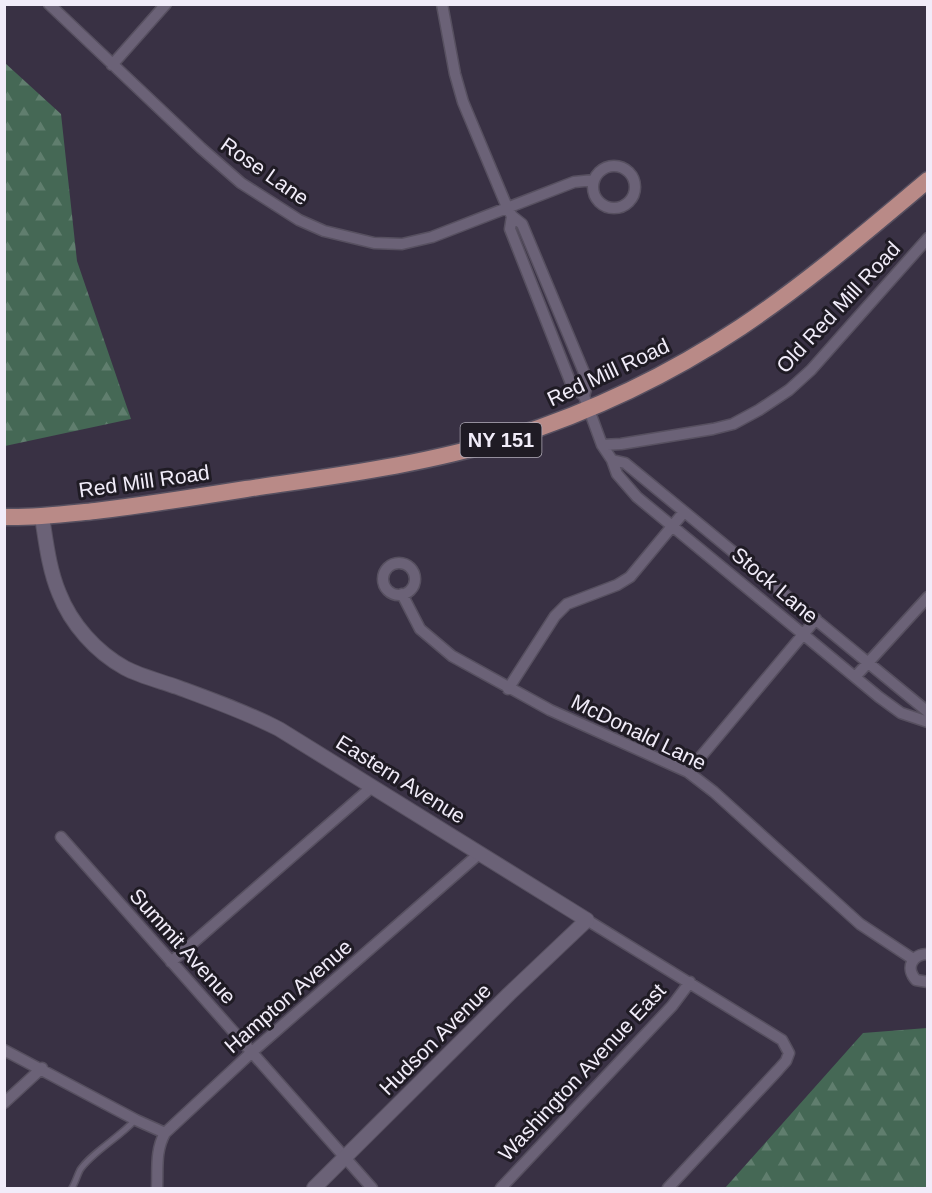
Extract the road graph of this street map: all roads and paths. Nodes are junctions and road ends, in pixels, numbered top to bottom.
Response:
1 (49, 4) edge
2 (166, 4) edge
3 (442, 4) edge
4 (112, 65) junction
5 (594, 180) dead end
6 (927, 180) edge
7 (510, 212) junction
8 (927, 238) edge
9 (571, 339) junction
10 (556, 344) junction
11 (586, 403) junction
12 (602, 445) junction
13 (612, 460) junction
14 (684, 512) junction
15 (4, 517) edge
16 (42, 517) junction
17 (674, 525) junction
18 (402, 594) dead end
19 (927, 597) edge
20 (816, 619) junction
21 (803, 635) junction
22 (867, 663) junction
23 (855, 677) junction
24 (508, 689) junction
25 (927, 712) edge
26 (927, 722) edge
27 (688, 772) junction
28 (373, 786) junction
29 (61, 837) dead end
30 (480, 853) junction
31 (587, 920) junction
32 (927, 954) edge
33 (913, 959) junction
34 (171, 962) junction
35 (690, 982) junction
36 (927, 982) edge
37 (4, 1050) edge
38 (252, 1052) junction
39 (42, 1068) junction
40 (4, 1103) edge
41 (136, 1120) junction
42 (165, 1133) junction
43 (346, 1157) junction
44 (72, 1188) edge
45 (157, 1188) edge
46 (314, 1188) edge
47 (372, 1188) edge
48 (501, 1188) edge
49 (668, 1188) edge

1 - 4 street, Rose Lane
2 - 4 street
3 - 7 street
4 - 7 street, Rose Lane
5 - 7 street, Rose Lane
6 - 11 main road, Red Mill Road / NY 151
7 - 9 street
7 - 10 street
8 - 12 street, Old Red Mill Road
9 - 10 lane
9 - 11 street
10 - 11 street
11 - 12 street, Stock Lane
11 - 16 main road, Red Mill Road / NY 151
12 - 13 street, Stock Lane
13 - 14 street, Stock Lane
13 - 17 street, Stock Lane
14 - 17 street
14 - 20 street, Stock Lane
15 - 16 main road, Red Mill Road / NY 151
16 - 28 street, Eastern Avenue
17 - 21 street, Stock Lane
17 - 24 street
18 - 24 street, McDonald Lane
19 - 22 street
20 - 21 street
20 - 22 street, Stock Lane
21 - 23 street, Stock Lane
21 - 27 street
22 - 23 street
22 - 25 street, Stock Lane
23 - 26 street, Stock Lane
24 - 27 street, McDonald Lane
27 - 33 street, McDonald Lane
28 - 30 street, Eastern Avenue
28 - 34 street
29 - 34 street, Summit Avenue
30 - 31 street, Eastern Avenue
30 - 38 street, Hampton Avenue
31 - 35 street, Eastern Avenue
31 - 43 street, Hudson Avenue
32 - 33 street
33 - 36 street
34 - 38 street, Summit Avenue
35 - 48 street, Washington Avenue East
35 - 49 street, Eastern Avenue
37 - 39 street
38 - 42 street, Hampton Avenue
38 - 43 street, Summit Avenue
39 - 40 street
39 - 41 street
41 - 42 street
41 - 44 lane
42 - 45 street
43 - 46 street, Hudson Avenue
43 - 47 street, Summit Avenue

